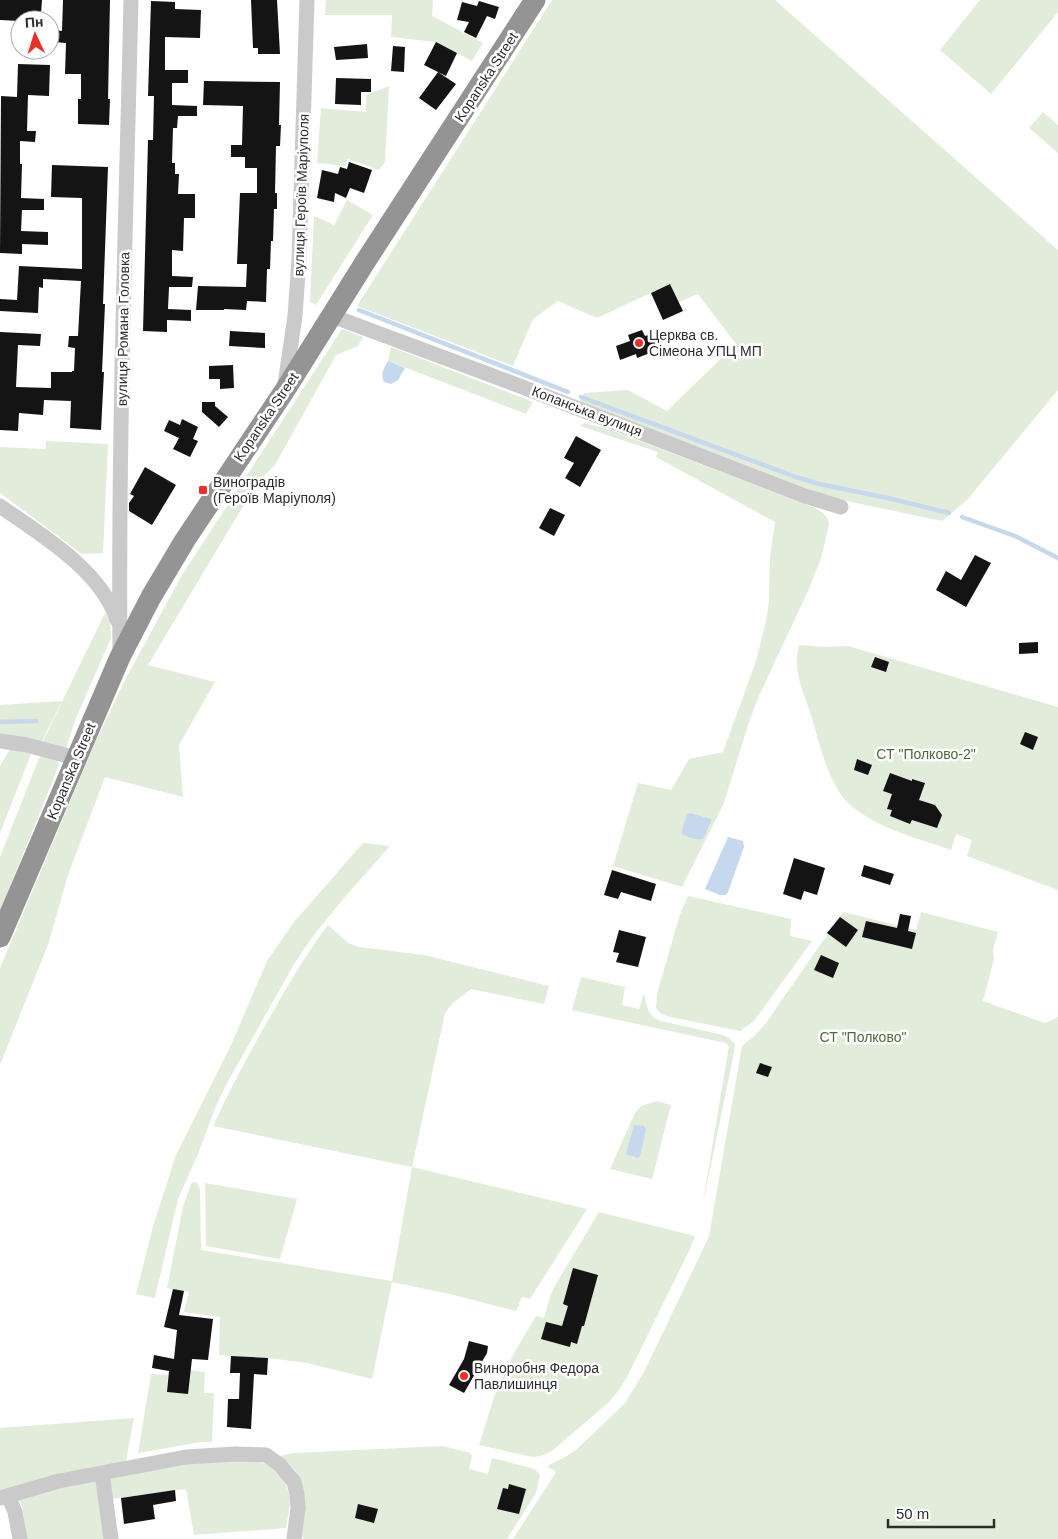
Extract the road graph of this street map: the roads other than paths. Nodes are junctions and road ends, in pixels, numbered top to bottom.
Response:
1 (130, 0) edge
2 (307, 0) edge
3 (535, 0) edge
4 (332, 316) junction
5 (285, 390) junction
6 (0, 506) edge
7 (841, 508) dead end
8 (119, 628) junction
9 (120, 657) junction
10 (0, 741) edge
11 (76, 758) junction
12 (0, 937) edge
13 (102, 1473) junction
14 (4, 1497) edge
15 (20, 1539) edge
16 (111, 1539) edge
17 (294, 1539) edge

1 - 8 street, вулиця Романа Головка
2 - 5 street, вулиця Героїв Маріуполя
3 - 4 highway, Kopanska Street
4 - 5 highway, Kopanska Street
4 - 7 street, Копанська вулиця
5 - 9 highway, Kopanska Street
6 - 8 street
8 - 9 street, вулиця Романа Головка
9 - 11 highway, Kopanska Street
10 - 11 street
11 - 12 highway, Kopanska Street
13 - 14 street
13 - 16 street
13 - 17 street
14 - 15 street

